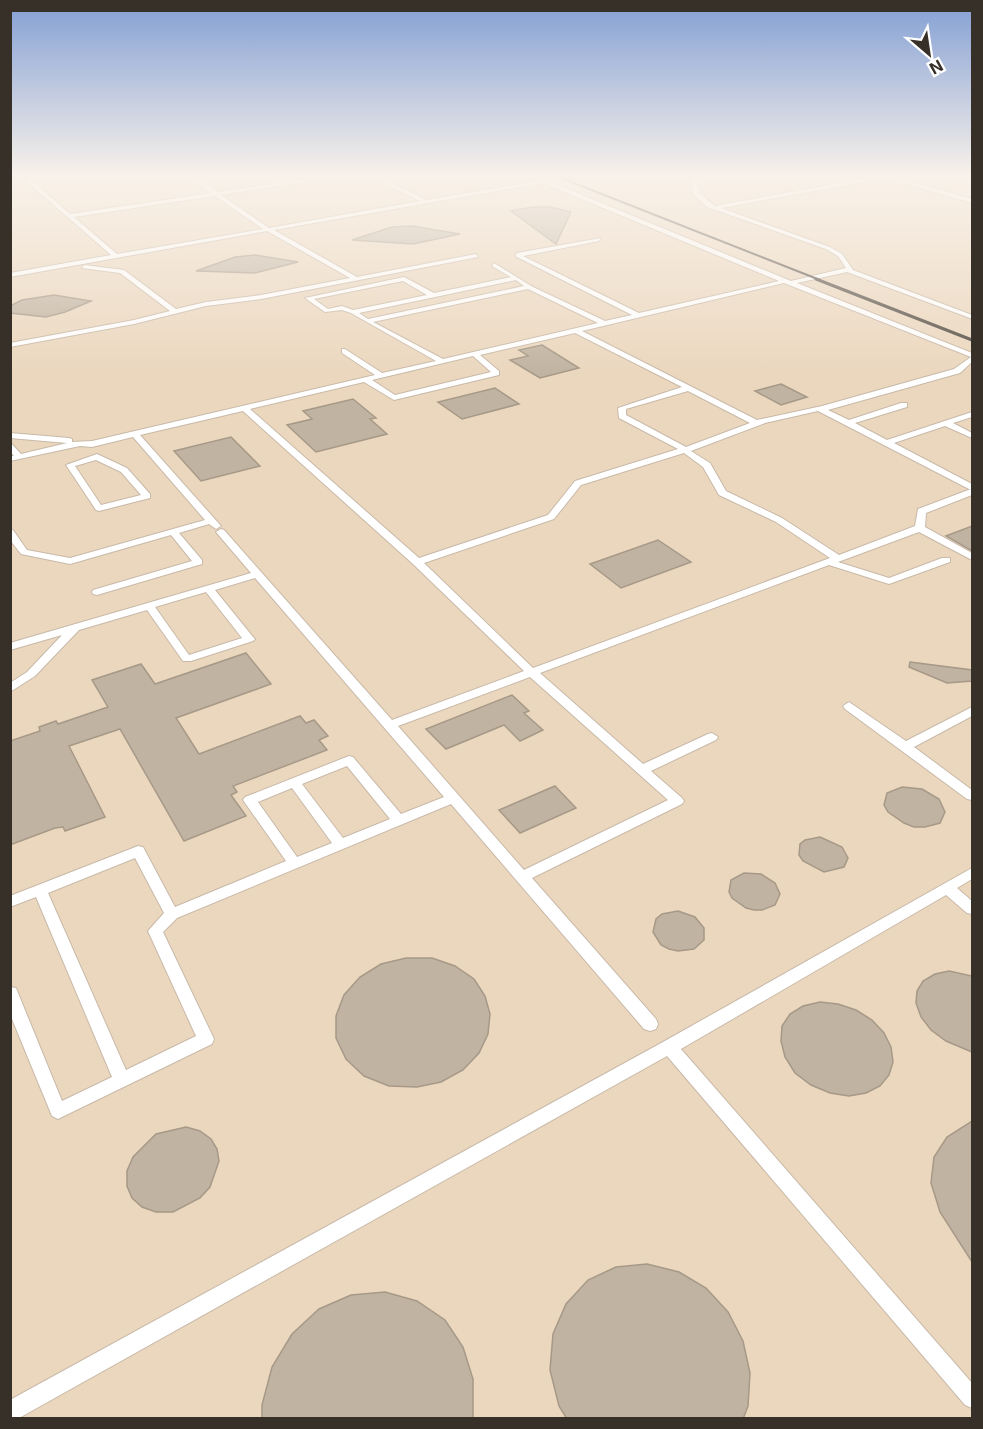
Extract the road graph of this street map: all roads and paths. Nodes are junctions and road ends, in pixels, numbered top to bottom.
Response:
1 (97, 241) edge
2 (208, 241) edge
3 (288, 241) edge
4 (590, 241) edge
5 (688, 241) edge
6 (807, 241) edge
7 (476, 256) dead end
8 (116, 257) junction
9 (70, 265) junction
10 (494, 265) dead end
11 (848, 270) junction
12 (10, 275) edge
13 (517, 278) junction
14 (356, 279) junction
15 (788, 282) junction
16 (529, 287) junction
17 (433, 295) junction
18 (174, 311) junction
19 (353, 312) junction
20 (639, 316) junction
21 (972, 317) edge
22 (367, 321) junction
23 (605, 324) junction
24 (577, 331) junction
25 (10, 345) edge
26 (345, 351) dead end
27 (475, 354) junction
28 (972, 357) edge
29 (443, 362) junction
30 (381, 376) junction
31 (366, 380) junction
32 (688, 388) junction
33 (904, 405) dead end
34 (244, 408) junction
35 (822, 409) junction
36 (972, 415) edge
37 (757, 423) junction
38 (848, 423) junction
39 (946, 423) junction
40 (135, 434) junction
41 (10, 435) edge
42 (972, 436) edge
43 (887, 443) junction
44 (10, 444) edge
45 (81, 446) junction
46 (685, 450) junction
47 (15, 458) edge
48 (89, 459) junction
49 (10, 466) edge
50 (972, 489) edge
51 (216, 527) junction
52 (920, 528) junction
53 (10, 532) edge
54 (173, 532) junction
55 (972, 557) edge
56 (832, 560) junction
57 (946, 560) dead end
58 (417, 562) junction
59 (257, 574) junction
60 (208, 588) junction
61 (97, 592) dead end
62 (149, 606) junction
63 (75, 628) junction
64 (10, 647) edge
65 (531, 672) junction
66 (10, 689) edge
67 (849, 706) dead end
68 (972, 711) edge
69 (390, 726) junction
70 (712, 738) dead end
71 (905, 747) junction
72 (642, 770) junction
73 (294, 782) junction
74 (972, 796) edge
75 (453, 798) junction
76 (399, 820) junction
77 (341, 845) junction
78 (295, 864) junction
79 (972, 873) edge
80 (522, 877) junction
81 (947, 888) junction
82 (40, 890) junction
83 (10, 902) edge
84 (972, 909) edge
85 (172, 914) junction
86 (10, 993) edge
87 (650, 1024) dead end
88 (669, 1047) junction
89 (122, 1080) junction
90 (972, 1398) edge
91 (10, 1412) edge

1 - 8 lane
2 - 8 lane
3 - 14 lane
4 - 20 lane
5 - 15 lane
6 - 11 lane
7 - 14 lane
8 - 9 lane
9 - 12 lane
9 - 18 lane
10 - 13 lane
11 - 15 lane
11 - 21 lane
13 - 16 lane
13 - 17 lane
14 - 18 lane
15 - 20 lane
15 - 28 lane
16 - 22 lane
16 - 23 lane
17 - 19 lane
17 - 19 lane
18 - 25 lane
19 - 22 lane
20 - 23 lane
22 - 29 lane
23 - 24 lane
24 - 27 lane
24 - 32 lane
26 - 30 lane
27 - 29 lane
27 - 31 lane
28 - 35 lane
29 - 30 lane
30 - 31 lane
31 - 34 lane
32 - 37 lane
32 - 46 lane
33 - 38 lane
34 - 40 lane
34 - 58 lane
35 - 37 lane
35 - 38 lane
36 - 39 lane
37 - 46 lane
38 - 43 lane
39 - 42 lane
39 - 43 lane
40 - 45 lane
40 - 51 lane
41 - 45 lane
43 - 50 lane
44 - 47 lane
45 - 47 lane
45 - 48 lane
45 - 49 lane
46 - 56 lane
46 - 58 lane
48 - 48 lane
50 - 52 lane
51 - 54 lane
51 - 59 lane
52 - 55 lane
52 - 56 lane
53 - 54 lane
54 - 61 lane
56 - 57 lane
56 - 65 lane
58 - 65 lane
59 - 60 lane
59 - 69 lane
60 - 62 lane
60 - 62 lane
62 - 63 lane
63 - 64 lane
63 - 66 lane
65 - 69 lane
65 - 72 lane
67 - 71 lane
68 - 71 lane
69 - 75 lane
70 - 72 lane
71 - 74 lane
72 - 80 lane
73 - 76 lane
73 - 77 lane
73 - 78 lane
75 - 76 lane
75 - 80 lane
76 - 77 lane
77 - 78 lane
78 - 85 lane
79 - 81 lane
80 - 87 lane
81 - 84 lane
81 - 88 lane
82 - 83 lane
82 - 85 lane
82 - 89 lane
85 - 89 lane
86 - 89 lane
88 - 90 lane
88 - 91 lane

